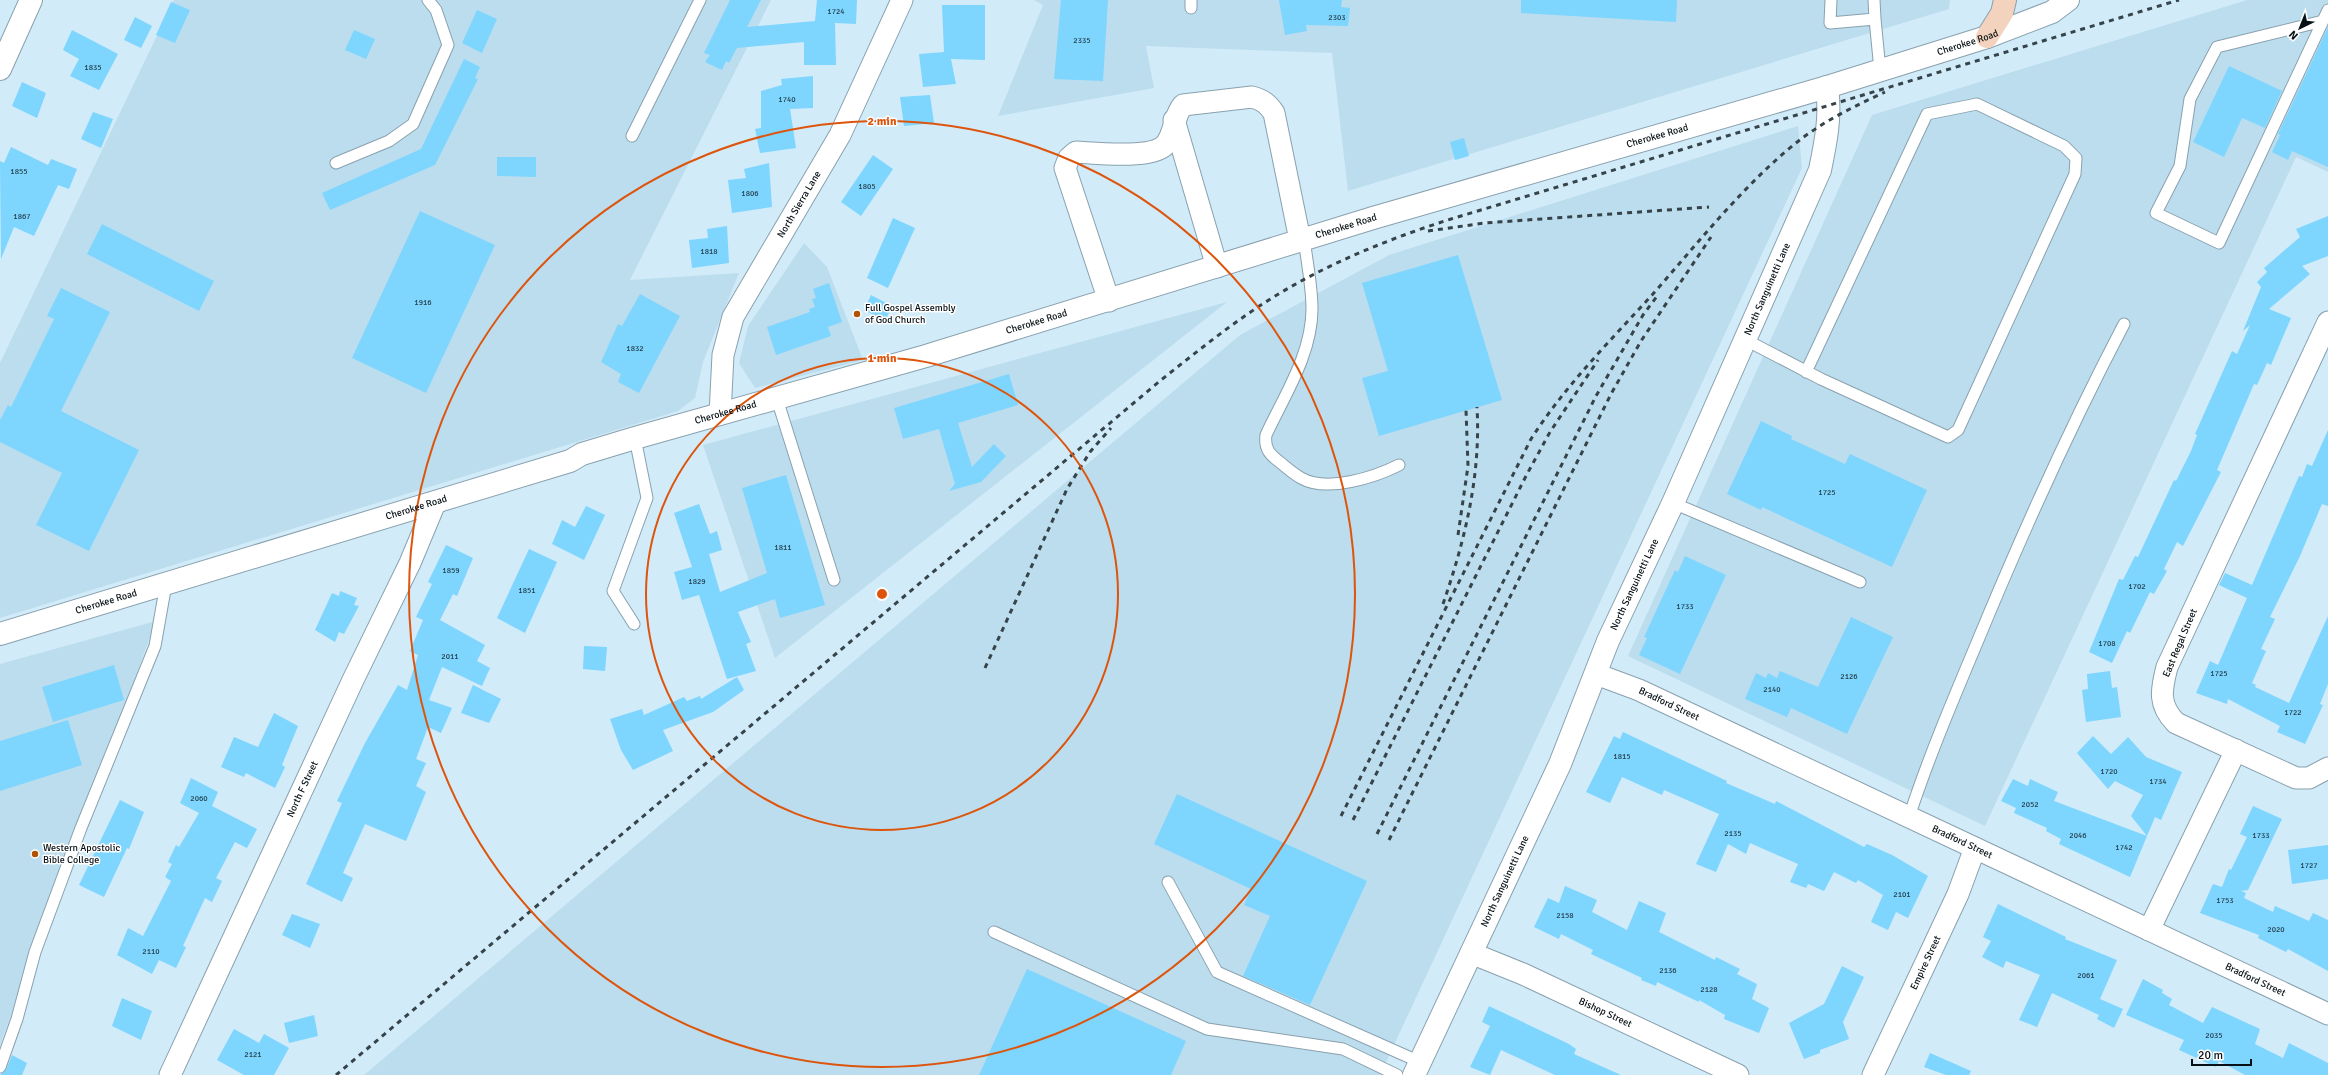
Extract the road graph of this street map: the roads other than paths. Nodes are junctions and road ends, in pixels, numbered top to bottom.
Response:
1 (31, 0) edge
2 (428, 0) edge
3 (700, 0) edge
4 (902, 0) edge
5 (1831, 0) edge
6 (1874, 0) edge
7 (2005, 0) edge
8 (2068, 0) edge
9 (2328, 10) edge
10 (1875, 19) junction
11 (2323, 21) junction
12 (1987, 36) junction
13 (0, 69) edge
14 (1880, 70) junction
15 (1827, 87) junction
16 (1174, 120) junction
17 (632, 136) dead end
18 (336, 163) dead end
19 (1302, 240) junction
20 (1217, 267) junction
21 (1110, 301) junction
22 (2328, 322) edge
23 (2124, 324) dead end
24 (1744, 339) junction
25 (1806, 372) junction
26 (777, 399) junction
27 (720, 414) junction
28 (635, 438) junction
29 (1399, 465) dead end
30 (435, 503) junction
31 (1672, 503) junction
32 (834, 580) dead end
33 (1860, 582) dead end
34 (166, 584) junction
35 (634, 624) dead end
36 (0, 634) edge
37 (1596, 674) junction
38 (2236, 750) junction
39 (2328, 768) edge
40 (1909, 817) junction
41 (1975, 848) junction
42 (1168, 882) dead end
43 (2149, 930) junction
44 (994, 932) dead end
45 (1471, 953) junction
46 (2328, 1014) edge
47 (0, 1067) edge
48 (1417, 1069) edge
49 (170, 1075) edge
50 (1397, 1075) edge
51 (1738, 1075) edge
52 (1873, 1075) edge

1 - 13 street
2 - 18 lane
3 - 17 lane
4 - 27 street, North Sierra Lane
5 - 10 lane
6 - 10 lane
7 - 12 main road
8 - 12 street, Cherokee Road
9 - 11 lane
10 - 14 lane
11 - 11 lane
12 - 14 street, Cherokee Road
14 - 15 street, Cherokee Road
15 - 19 street, Cherokee Road
15 - 24 street, North Sanguinetti Lane
16 - 19 street
16 - 20 street
16 - 21 street
19 - 20 street, Cherokee Road
19 - 29 lane
20 - 21 street, Cherokee Road
21 - 26 street, Cherokee Road
22 - 38 street, East Regal Street
23 - 40 lane
24 - 25 lane
24 - 31 street, North Sanguinetti Lane
25 - 25 lane
26 - 27 street, Cherokee Road
26 - 32 lane
27 - 28 street, Cherokee Road
28 - 30 street, Cherokee Road
28 - 35 lane
30 - 34 street, Cherokee Road
30 - 49 street, North F Street
31 - 33 lane
31 - 37 street, North Sanguinetti Lane
34 - 36 street, Cherokee Road
34 - 47 lane
37 - 40 street, Bradford Street
37 - 45 street, North Sanguinetti Lane
38 - 39 street, East Regal Street
38 - 43 street
40 - 41 street, Bradford Street
41 - 43 street, Bradford Street
41 - 52 street, Empire Street
42 - 48 lane
43 - 46 street, Bradford Street
44 - 50 lane
45 - 48 street, North Sanguinetti Lane
45 - 51 street, Bishop Street

